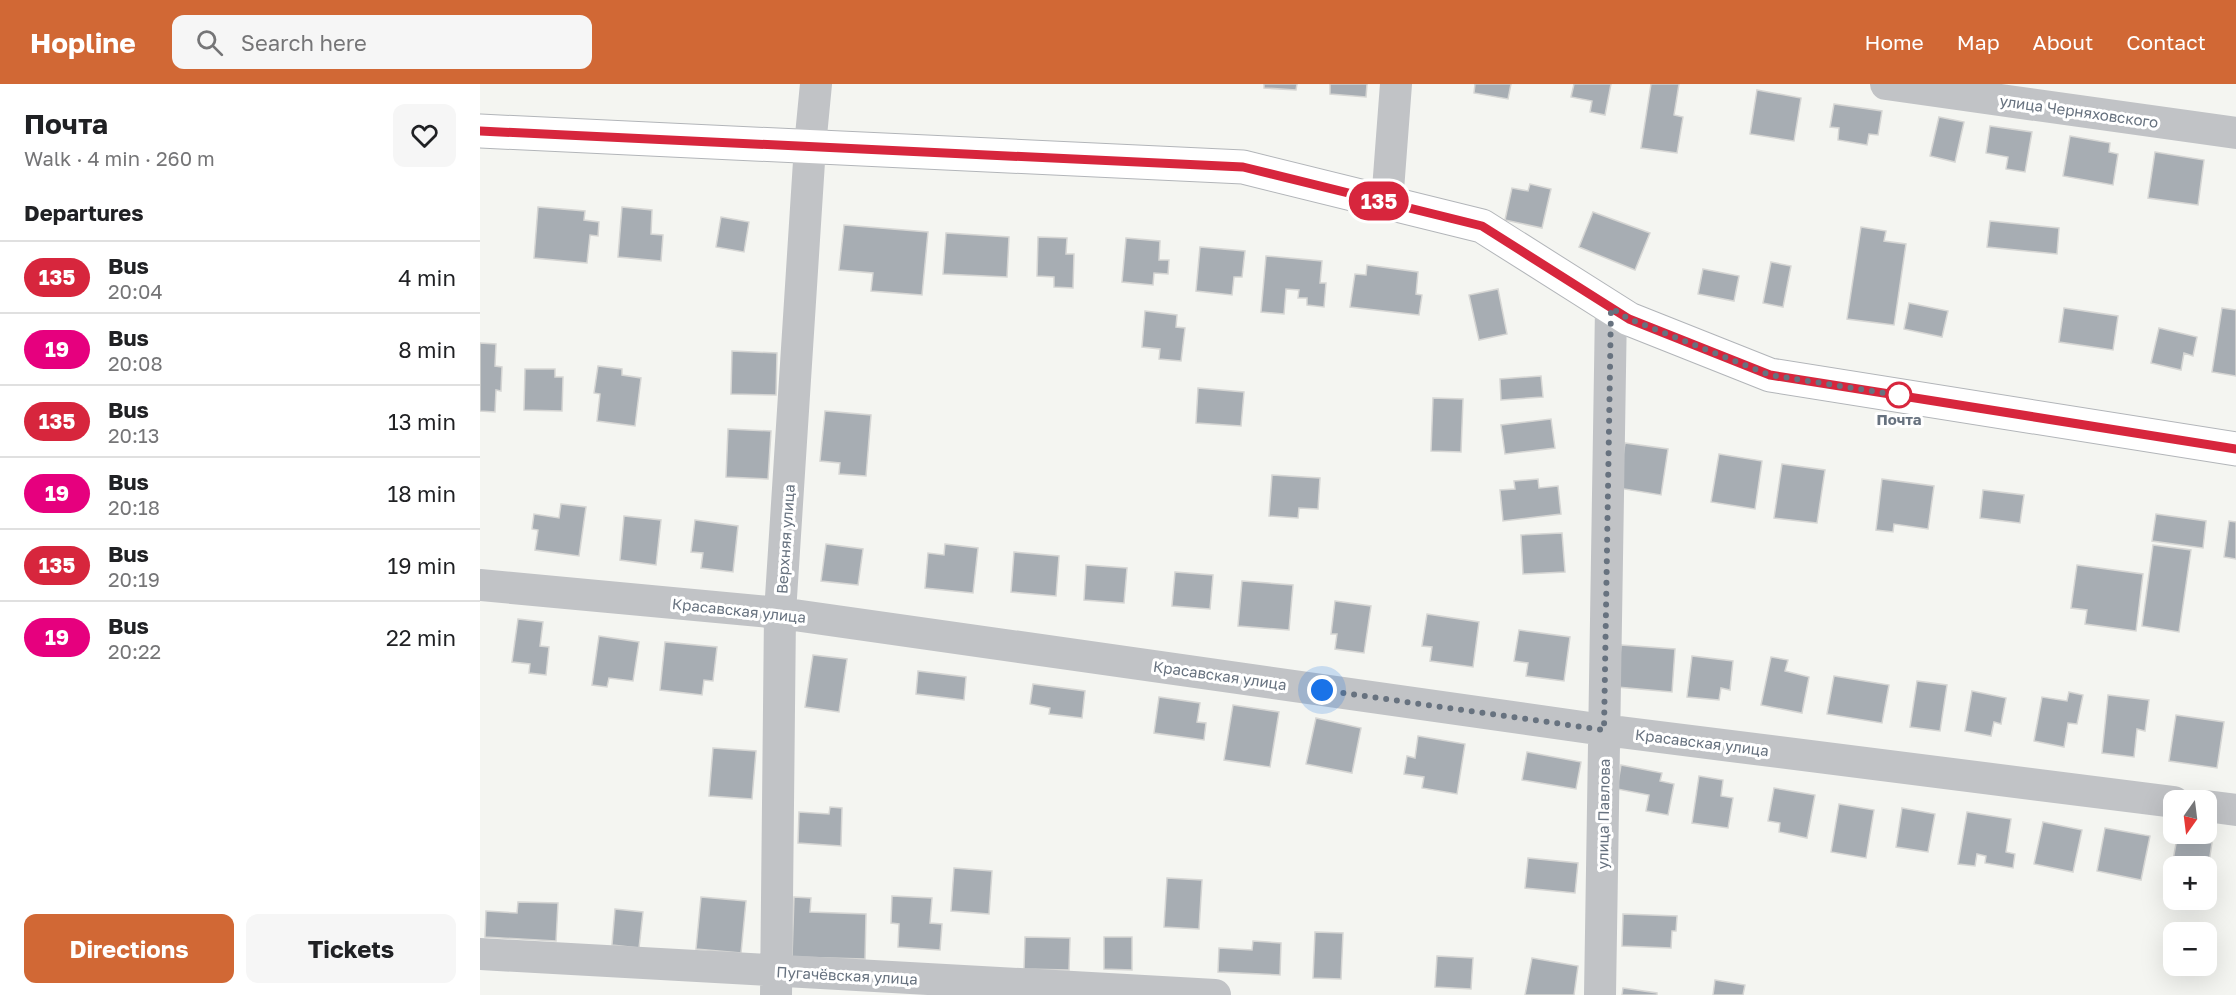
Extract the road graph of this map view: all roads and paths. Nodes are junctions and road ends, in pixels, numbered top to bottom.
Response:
1 (816, 84) edge
2 (1396, 84) edge
3 (1886, 84) edge
4 (480, 131) edge
5 (2236, 132) edge
6 (810, 146) junction
7 (1387, 203) junction
8 (1611, 308) junction
9 (2236, 449) edge
10 (480, 585) edge
11 (780, 613) junction
12 (1604, 730) junction
13 (2163, 801) edge
14 (2217, 807) edge
15 (2236, 810) edge
16 (480, 954) edge
17 (777, 983) edge
18 (1215, 995) edge
19 (1600, 995) edge

1 - 6 street, Верхняя улица
2 - 7 street
3 - 5 street, улица Черняховского
4 - 6 main road
6 - 7 main road
6 - 11 street, Верхняя улица
7 - 8 main road
8 - 9 main road
8 - 12 street, улица Павлова
10 - 11 street, Красавская улица
11 - 12 street, Красавская улица
11 - 17 street, Верхняя улица
12 - 13 street, Красавская улица
12 - 19 street, улица Павлова
14 - 15 street
16 - 17 street, Пугачёвская улица
17 - 18 street, Пугачёвская улица

